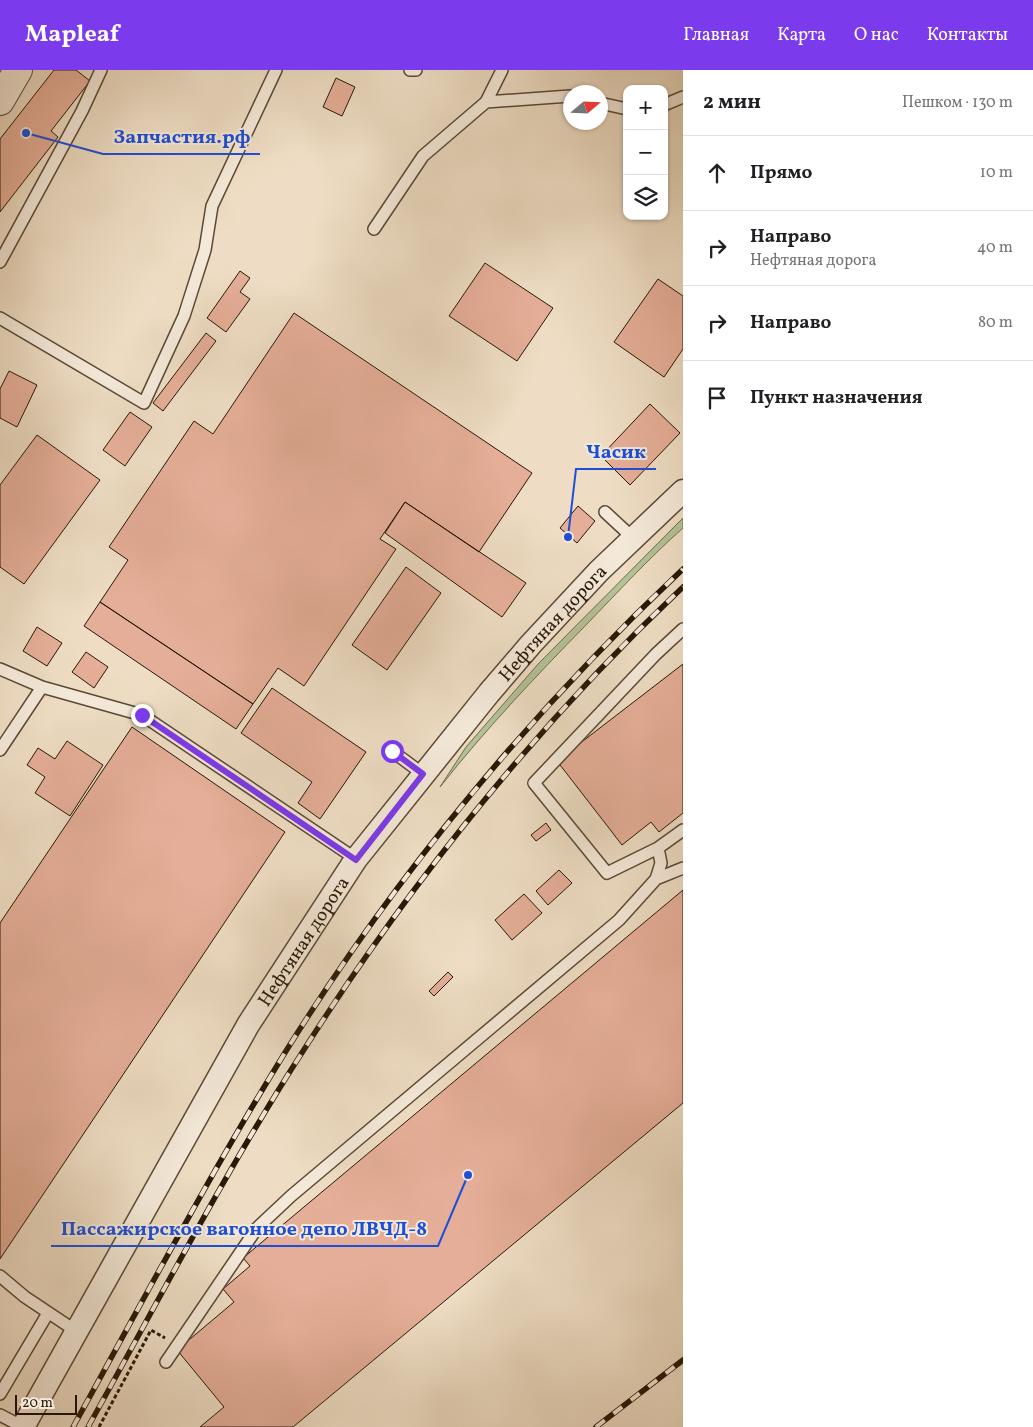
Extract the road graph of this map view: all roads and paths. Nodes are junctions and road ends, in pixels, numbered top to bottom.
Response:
1 (18, 70) edge
2 (101, 70) edge
3 (276, 70) edge
4 (410, 70) edge
5 (416, 70) edge
6 (502, 70) edge
7 (563, 96) edge
8 (683, 97) edge
9 (0, 101) edge
10 (486, 102) junction
11 (668, 103) edge
12 (608, 105) edge
13 (623, 108) edge
14 (374, 229) dead end
15 (0, 262) edge
16 (0, 318) edge
17 (683, 491) edge
18 (605, 512) dead end
19 (633, 538) junction
20 (683, 629) edge
21 (0, 669) edge
22 (42, 687) junction
23 (0, 750) edge
24 (392, 751) dead end
25 (423, 774) junction
26 (683, 830) edge
27 (658, 848) junction
28 (356, 860) junction
29 (683, 868) edge
30 (656, 879) junction
31 (0, 1276) edge
32 (48, 1313) junction
33 (76, 1331) junction
34 (177, 1344) junction
35 (166, 1362) dead end
36 (0, 1394) edge
37 (0, 1414) edge
38 (23, 1427) edge
39 (99, 1427) edge

1 - 9 street
2 - 15 lane
3 - 16 lane
4 - 5 lane
6 - 10 lane
7 - 10 lane
8 - 11 lane
10 - 14 lane
12 - 13 lane
17 - 19 street, Нефтяная дорога
18 - 19 lane
19 - 25 street, Нефтяная дорога
20 - 27 lane
21 - 22 lane
22 - 23 lane
22 - 28 lane
24 - 25 lane
25 - 28 street, Нефтяная дорога
26 - 27 lane
27 - 30 lane
28 - 33 street, Нефтяная дорога
29 - 30 lane
30 - 34 lane
31 - 32 lane
32 - 33 lane
32 - 36 lane
33 - 38 street, Нефтяная дорога
34 - 35 lane
34 - 39 path
37 - 38 lane

